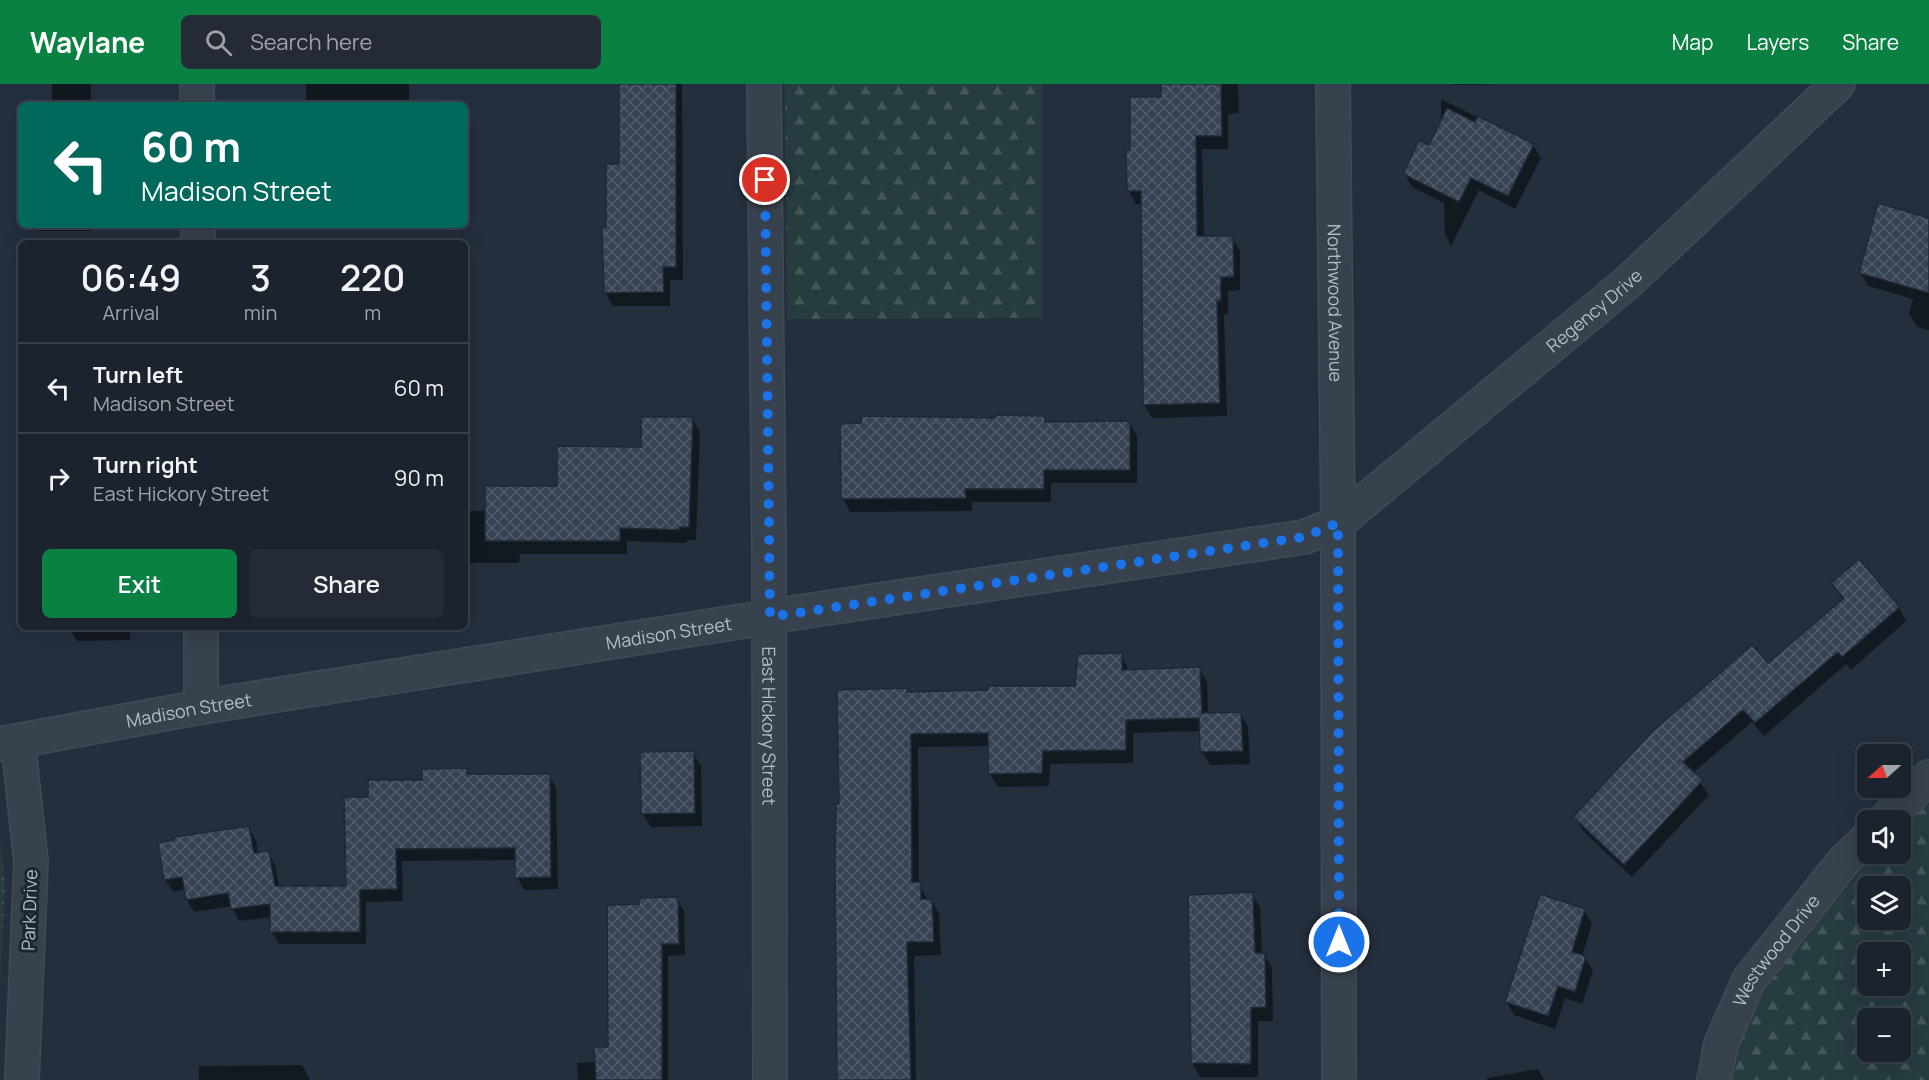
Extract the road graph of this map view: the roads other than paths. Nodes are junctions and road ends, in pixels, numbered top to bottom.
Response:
1 (197, 84) edge
2 (764, 84) edge
3 (1333, 84) edge
4 (1838, 84) edge
5 (197, 102) edge
6 (1338, 523) junction
7 (770, 617) junction
8 (201, 630) edge
9 (201, 707) junction
10 (9, 742) edge
11 (1929, 777) edge
12 (1895, 810) edge
13 (1857, 849) edge
14 (22, 1080) edge
15 (770, 1080) edge
16 (1339, 1080) edge
17 (1714, 1080) edge

1 - 5 street
2 - 7 street, East Hickory Street
3 - 6 street, Northwood Avenue
4 - 6 street, Regency Drive
6 - 7 street, Madison Street
6 - 16 street, Northwood Avenue
7 - 9 street, Madison Street
7 - 15 street, East Hickory Street
8 - 9 street
9 - 10 street, Madison Street
10 - 14 street, Park Drive
11 - 12 street
13 - 17 street, Westwood Drive

